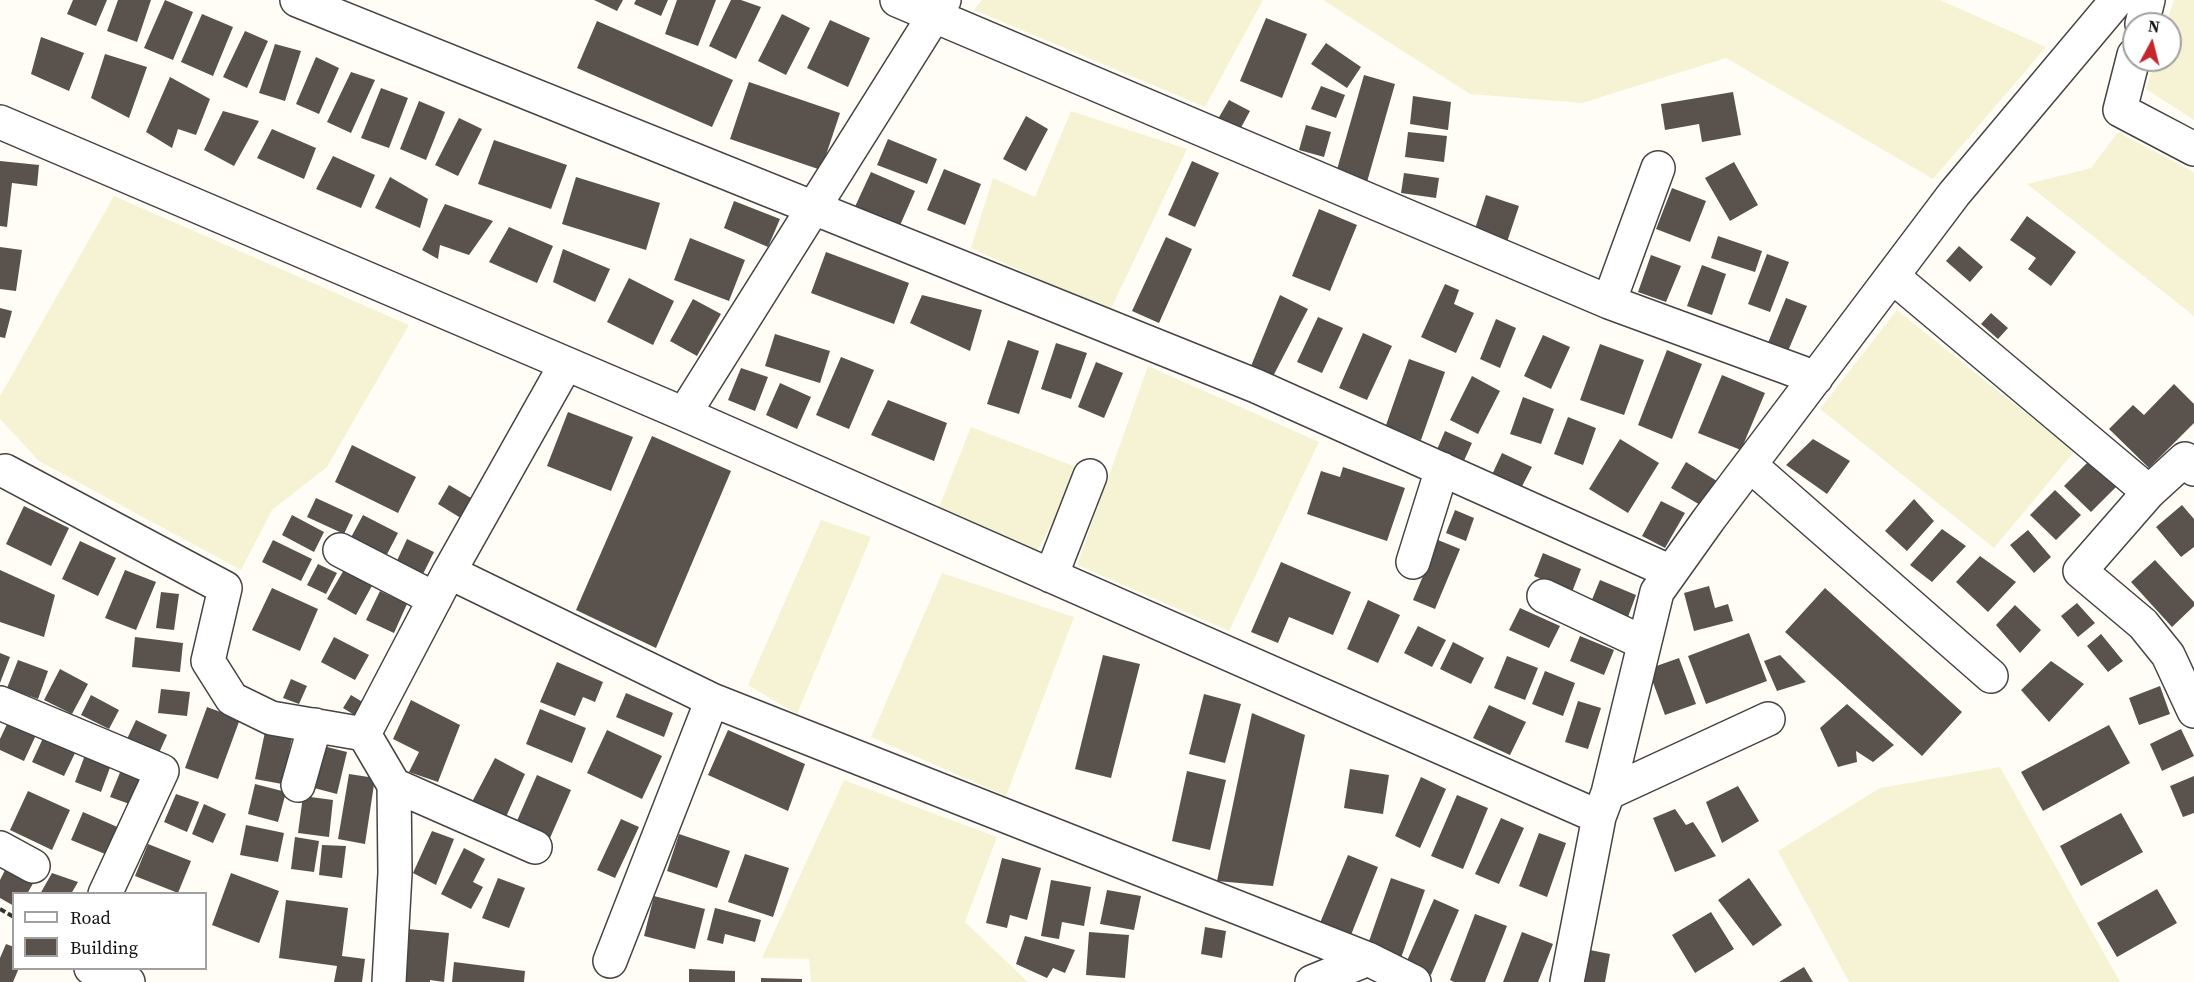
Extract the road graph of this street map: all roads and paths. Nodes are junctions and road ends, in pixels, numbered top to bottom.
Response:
1 (297, 0) edge
2 (897, 0) edge
3 (2117, 0) edge
4 (939, 7) edge
5 (2130, 72) edge
6 (0, 122) edge
7 (2194, 149) edge
8 (1658, 168) dead end
9 (813, 208) junction
10 (1892, 276) junction
11 (1609, 302) junction
12 (566, 364) junction
13 (1816, 378) junction
14 (684, 414) junction
15 (1750, 465) junction
16 (1442, 469) junction
17 (2194, 470) edge
18 (2, 475) edge
19 (1090, 476) dead end
20 (2150, 492) junction
21 (340, 550) dead end
22 (1413, 562) dead end
23 (1671, 572) junction
24 (1051, 576) junction
25 (442, 585) junction
26 (1544, 596) dead end
27 (1644, 643) junction
28 (1991, 676) dead end
29 (712, 700) junction
30 (0, 703) edge
31 (2194, 711) edge
32 (1768, 719) dead end
33 (315, 725) junction
34 (364, 734) junction
35 (298, 785) dead end
36 (394, 785) junction
37 (1604, 805) junction
38 (535, 847) dead end
39 (0, 848) edge
40 (33, 866) dead end
41 (106, 892) edge
42 (1368, 959) junction
43 (610, 961) dead end
44 (95, 970) edge
45 (128, 982) edge
46 (389, 982) edge
47 (1312, 982) edge
48 (1414, 982) edge
49 (1567, 982) edge

1 - 9 street
2 - 4 street
3 - 10 street
4 - 9 street
4 - 11 street
5 - 7 street
6 - 12 street
8 - 11 street
9 - 14 street
9 - 16 street
10 - 13 street
10 - 20 street
11 - 13 street
12 - 14 street
12 - 25 street
13 - 15 street
14 - 24 street
15 - 23 street
15 - 28 street
16 - 22 street
16 - 23 street
17 - 20 street
18 - 33 street
19 - 24 street
20 - 31 street
21 - 25 street
23 - 27 street
24 - 37 street
25 - 29 street
25 - 34 street
26 - 27 street
27 - 37 street
29 - 42 street
29 - 43 street
30 - 41 street
32 - 37 street
33 - 34 street
33 - 35 street
34 - 36 street
36 - 38 street
36 - 46 street
37 - 49 street
39 - 40 street
42 - 47 street
42 - 48 street
44 - 45 street

